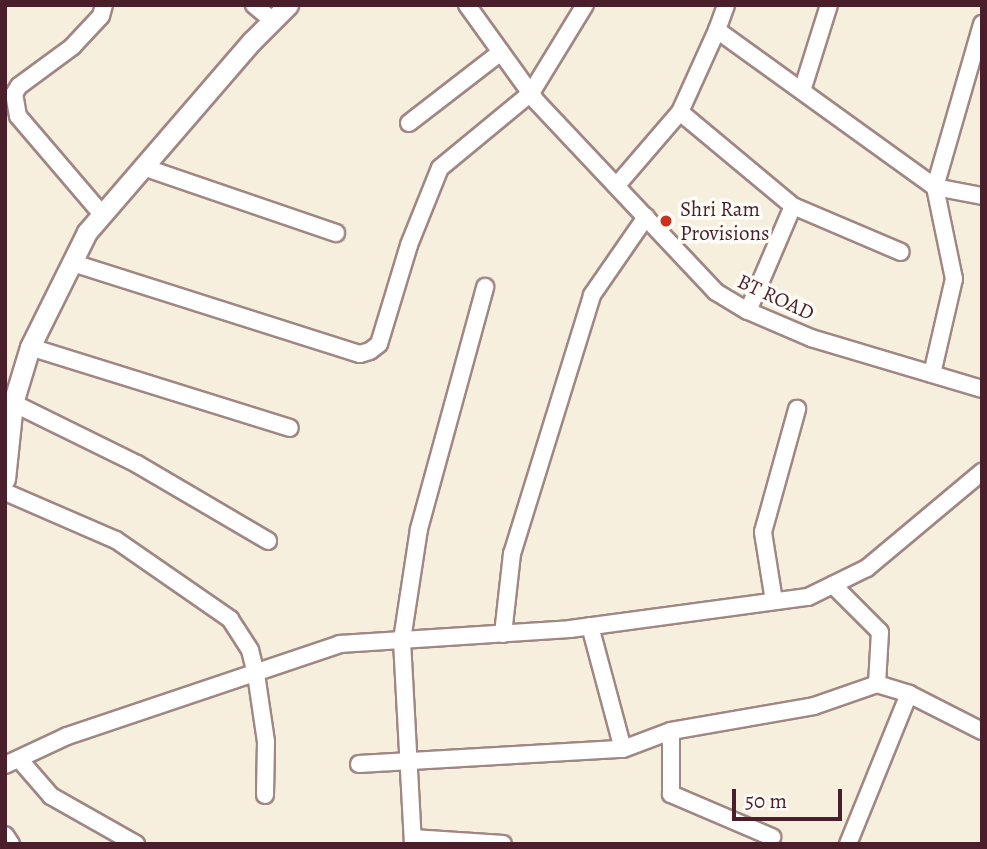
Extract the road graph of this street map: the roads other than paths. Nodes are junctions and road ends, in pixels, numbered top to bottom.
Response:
1 (104, 5) edge
2 (254, 5) edge
3 (288, 5) edge
4 (467, 5) edge
5 (585, 5) edge
6 (726, 5) edge
7 (829, 5) edge
8 (272, 20) junction
9 (717, 30) junction
10 (981, 31) edge
11 (501, 51) junction
12 (802, 91) junction
13 (531, 93) junction
14 (680, 112) junction
15 (409, 123) dead end
16 (143, 167) junction
17 (618, 184) junction
18 (935, 187) junction
19 (982, 196) edge
20 (793, 206) junction
21 (100, 212) junction
22 (646, 217) junction
23 (337, 233) dead end
24 (901, 252) dead end
25 (73, 263) junction
26 (485, 287) dead end
27 (748, 311) junction
28 (30, 347) junction
29 (932, 374) junction
30 (982, 389) edge
31 (9, 402) edge
32 (797, 409) dead end
33 (290, 428) dead end
34 (982, 471) edge
35 (5, 479) edge
36 (5, 492) edge
37 (268, 541) dead end
38 (833, 584) junction
39 (774, 601) junction
40 (590, 626) junction
41 (503, 634) junction
42 (402, 640) junction
43 (256, 674) junction
44 (877, 684) junction
45 (909, 694) junction
46 (671, 731) junction
47 (982, 731) edge
48 (623, 749) junction
49 (410, 760) junction
50 (12, 762) edge
51 (359, 764) dead end
52 (265, 795) dead end
53 (5, 835) edge
54 (772, 837) dead end
55 (413, 841) edge
56 (11, 844) edge
57 (136, 844) edge
58 (503, 844) edge
59 (848, 844) edge

1 - 21 street
2 - 8 street
3 - 8 street
4 - 11 street, BT ROAD
5 - 13 street
6 - 9 street
7 - 12 street
8 - 16 street
9 - 12 street
9 - 14 street
10 - 18 street
11 - 13 street, BT ROAD
11 - 15 street
12 - 18 street
13 - 17 street, BT ROAD
13 - 25 street
14 - 17 street
14 - 20 street
16 - 21 street
16 - 23 street
17 - 22 street, BT ROAD
18 - 19 street
18 - 29 street
20 - 24 street
20 - 27 street
21 - 25 street
22 - 27 street, BT ROAD
22 - 41 street
25 - 28 street
26 - 42 street
27 - 29 street, BT ROAD
28 - 31 street
28 - 33 street
29 - 30 street, BT ROAD
31 - 35 street
31 - 37 street
32 - 39 street
34 - 38 street
36 - 43 street
38 - 39 street
38 - 44 street
39 - 40 street
40 - 41 street
40 - 48 street
41 - 42 street
42 - 43 street
42 - 49 street
43 - 50 street
43 - 52 street
44 - 45 street
44 - 46 street
45 - 47 street
45 - 59 street
46 - 48 street
46 - 54 street
48 - 49 street
49 - 51 street
49 - 55 street
50 - 57 street
53 - 56 street
55 - 58 street

